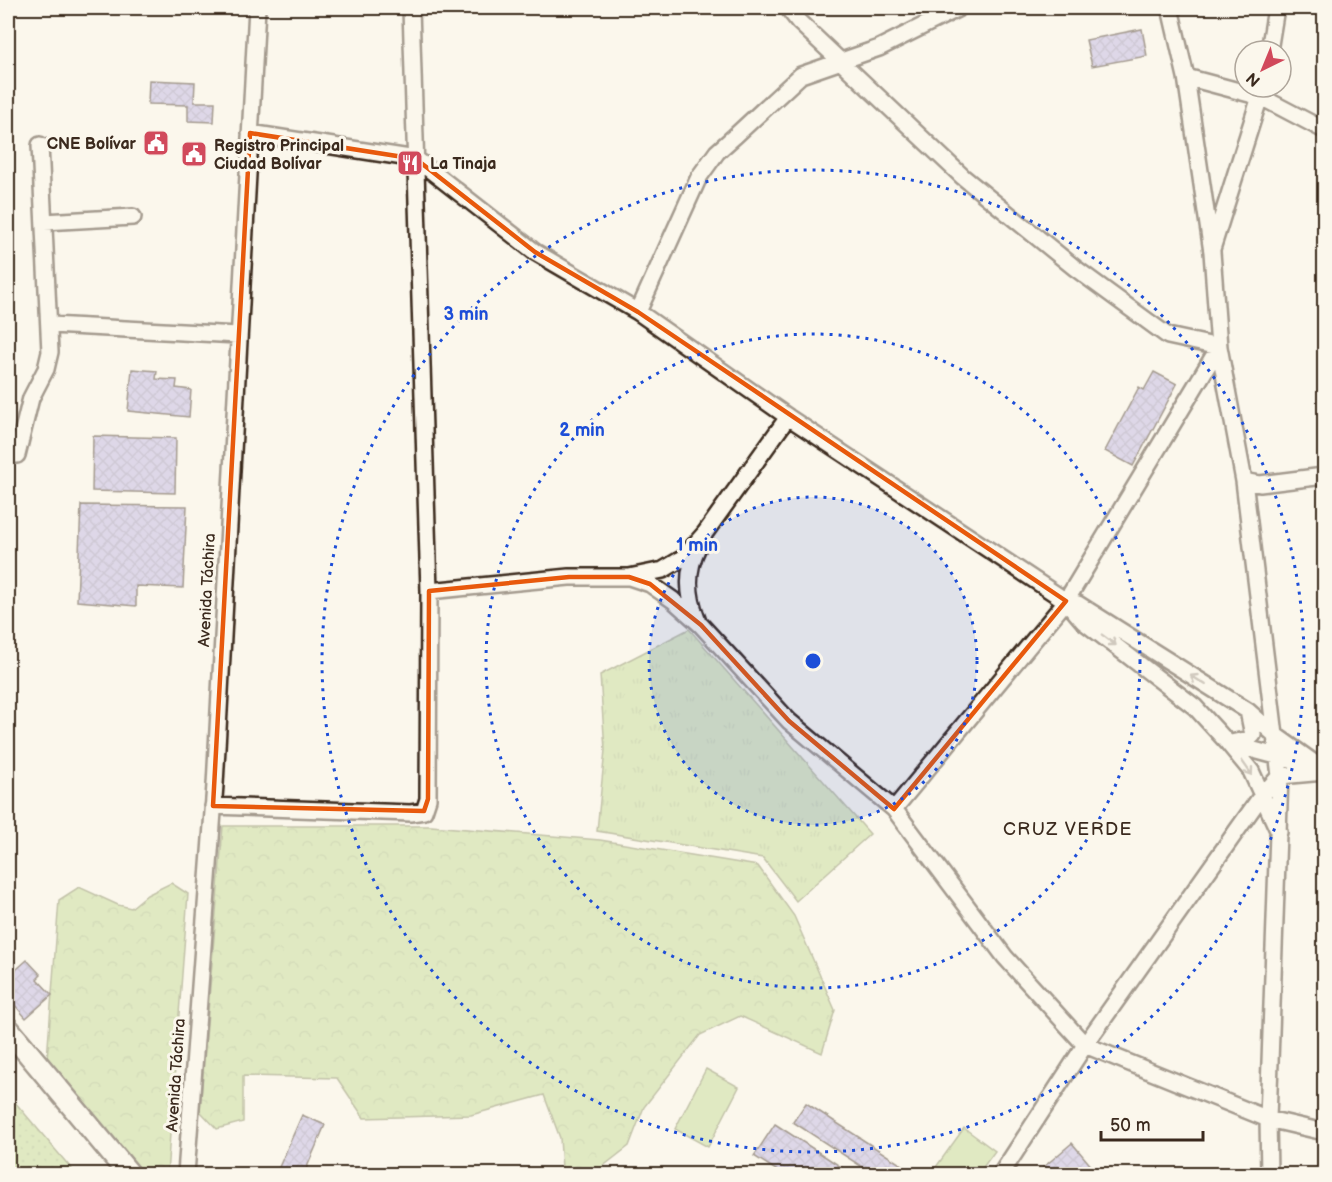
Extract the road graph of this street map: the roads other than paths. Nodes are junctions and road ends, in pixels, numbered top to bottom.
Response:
1 (257, 8) edge
2 (411, 8) edge
3 (788, 8) edge
4 (959, 8) edge
5 (1170, 8) edge
6 (1276, 8) edge
7 (1271, 39) edge
8 (842, 60) junction
9 (1186, 77) junction
10 (1233, 86) edge
11 (1260, 99) edge
12 (1273, 99) edge
13 (1324, 130) edge
14 (250, 133) junction
15 (40, 145) dead end
16 (416, 159) junction
17 (133, 217) dead end
18 (44, 222) junction
19 (1212, 252) junction
20 (638, 312) junction
21 (51, 326) junction
22 (238, 335) junction
23 (1219, 347) junction
24 (788, 417) junction
25 (17, 455) dead end
26 (1324, 476) edge
27 (1244, 482) junction
28 (705, 533) junction
29 (629, 577) junction
30 (429, 591) junction
31 (1066, 601) junction
32 (698, 622) junction
33 (1248, 711) junction
34 (1275, 735) junction
35 (1228, 743) junction
36 (1277, 755) junction
37 (1324, 771) edge
38 (1280, 777) junction
39 (1262, 795) junction
40 (213, 806) junction
41 (894, 809) junction
42 (1238, 829) junction
43 (1279, 832) junction
44 (8, 1029) edge
45 (1085, 1045) junction
46 (8, 1050) edge
47 (1268, 1119) junction
48 (1324, 1132) edge
49 (112, 1174) edge
50 (129, 1174) edge
51 (186, 1174) edge
52 (1001, 1174) edge
53 (1269, 1174) edge

1 - 14 street, Avenida Táchira
2 - 16 street
3 - 8 street
4 - 8 street
5 - 9 street
6 - 7 street
8 - 20 street
8 - 23 street
9 - 10 street
9 - 19 street
11 - 19 street
12 - 13 street
14 - 16 street
14 - 22 street, Avenida Táchira
15 - 18 street
16 - 20 street
16 - 30 street
17 - 18 street
18 - 21 street
19 - 23 street
20 - 24 street
21 - 22 street
21 - 25 street
22 - 40 street, Avenida Táchira
23 - 27 street
23 - 31 street
24 - 28 street
24 - 31 street
26 - 27 street
27 - 34 street
28 - 29 street
28 - 32 street
29 - 30 street
29 - 32 street
30 - 40 street
33 -> 31 street
31 -> 35 street
31 - 41 street
32 - 41 street
33 - 34 street
33 - 35 street
34 - 36 street
34 - 37 street
35 - 36 street
35 -> 39 street
36 - 37 street
36 - 38 street
37 - 38 street
38 - 39 street
38 - 43 street
39 - 42 street
39 - 43 street
40 - 51 street, Avenida Táchira
41 - 45 street
42 - 43 street
42 - 45 street
43 - 47 street
44 - 50 street
45 - 47 street
45 - 52 street
46 - 49 street
47 - 48 street
47 - 53 street

